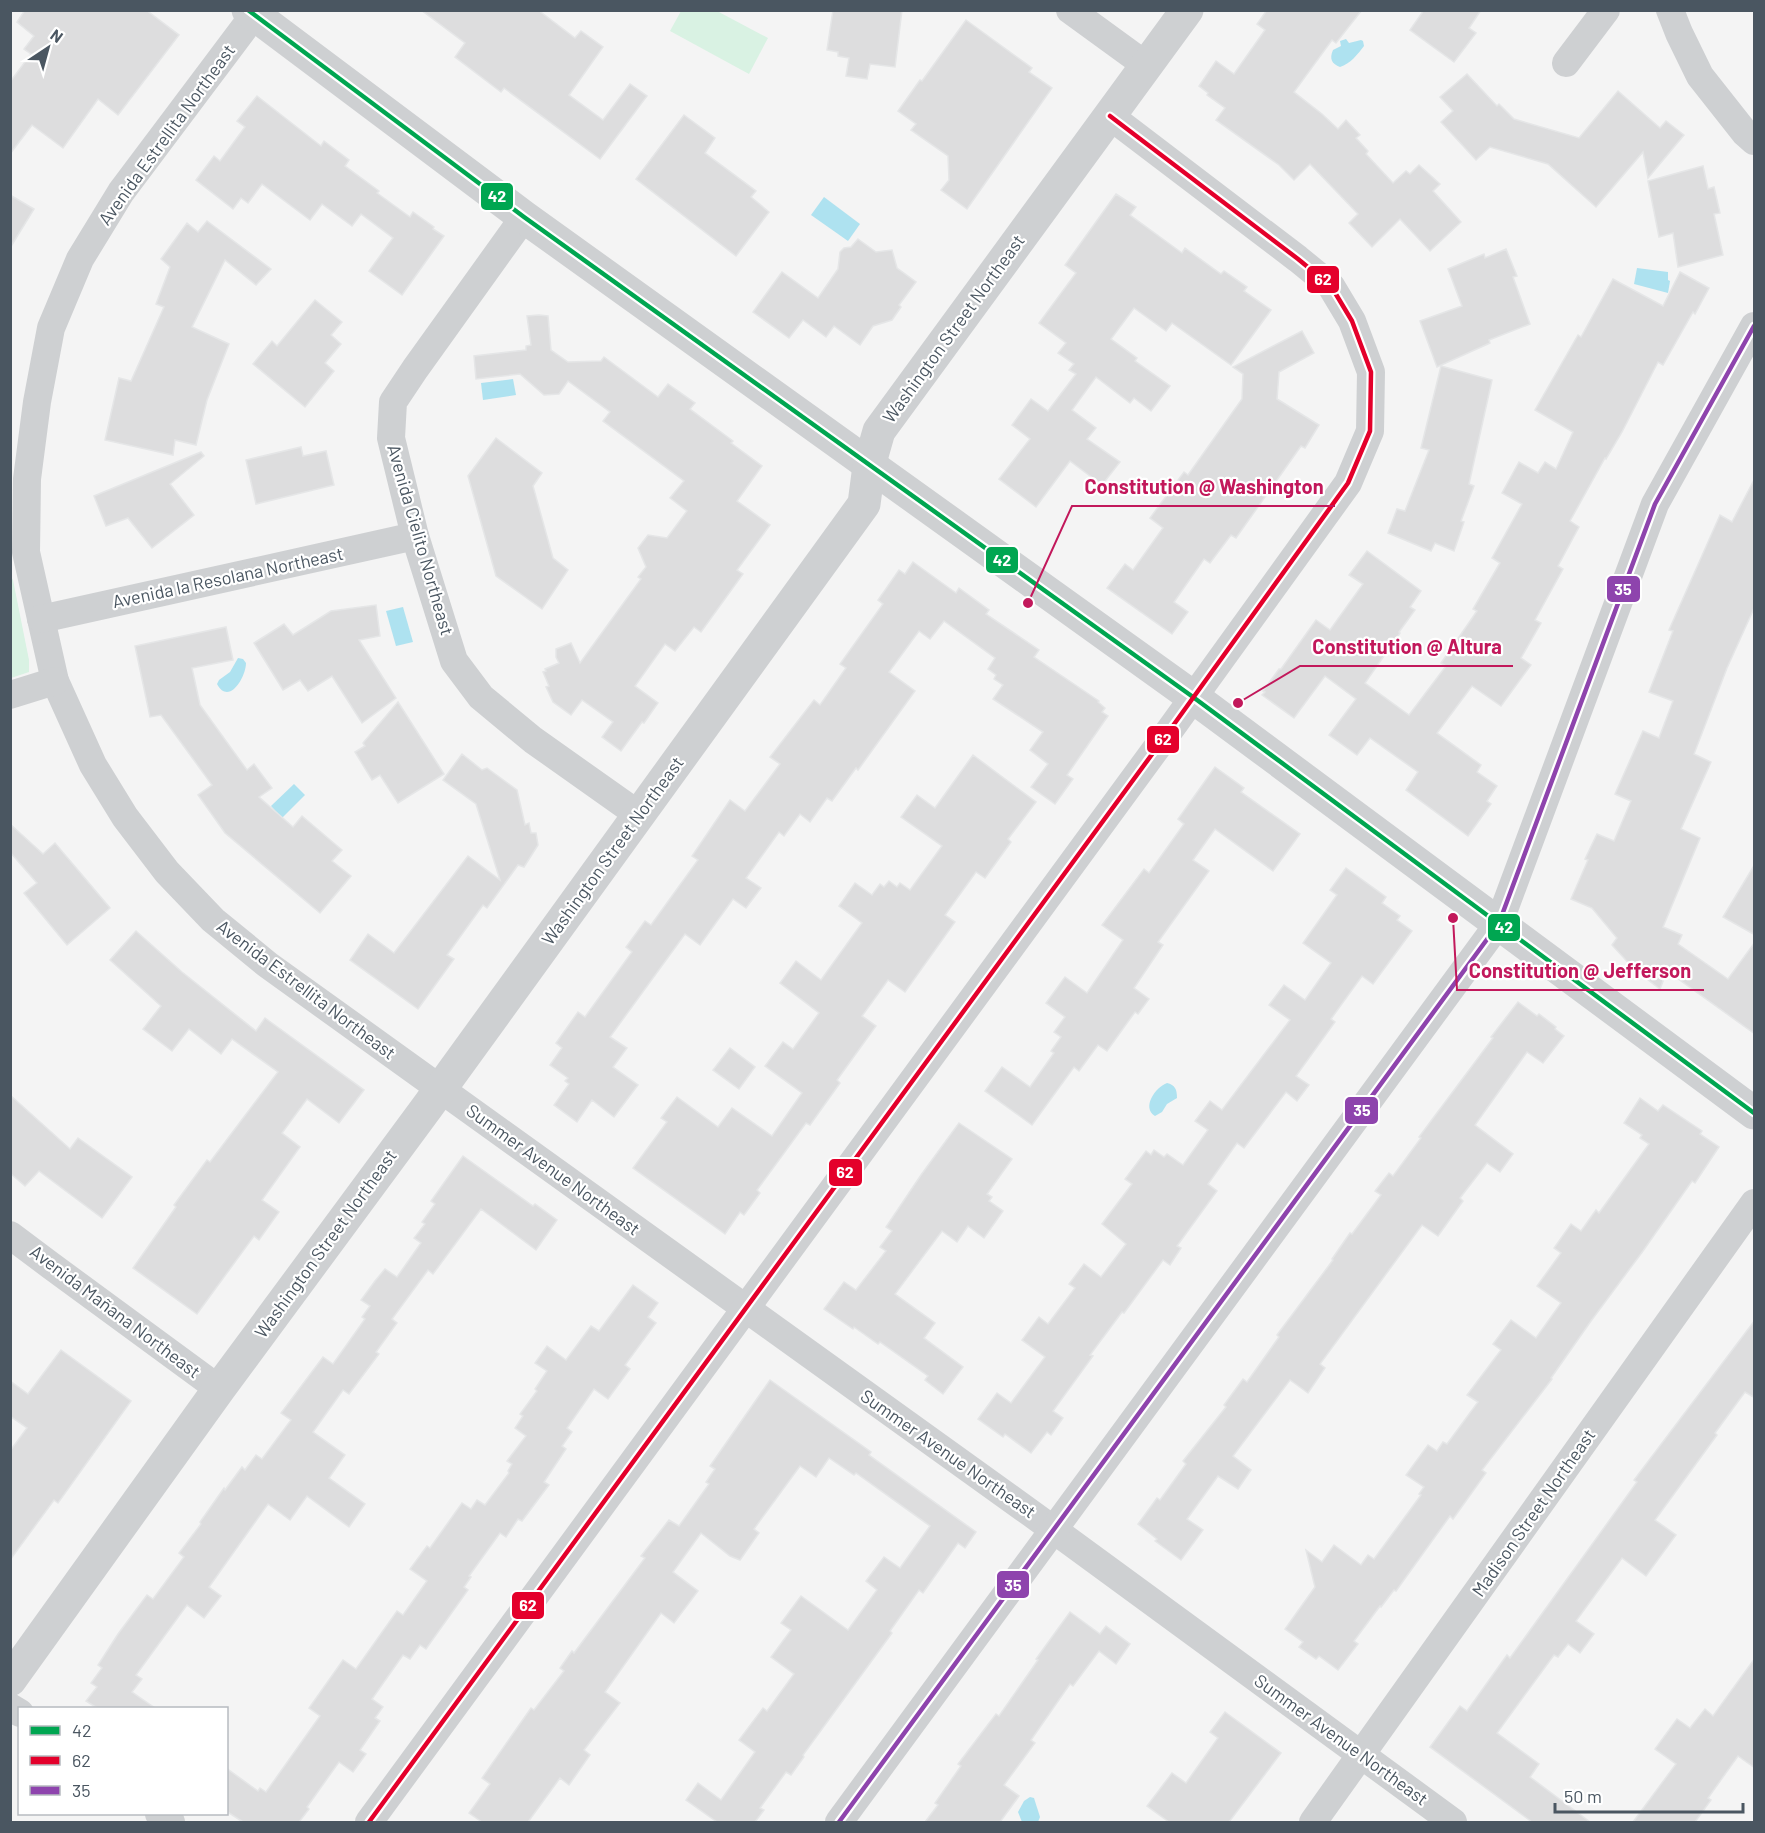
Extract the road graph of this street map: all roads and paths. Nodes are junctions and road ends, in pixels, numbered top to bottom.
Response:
1 (1070, 10) edge
2 (1187, 10) edge
3 (1606, 10) edge
4 (1670, 10) edge
5 (251, 13) edge
6 (1566, 63) dead end
7 (1147, 66) junction
8 (1110, 116) junction
9 (1755, 141) edge
10 (524, 217) junction
11 (1755, 326) edge
12 (869, 466) junction
13 (415, 536) junction
14 (18, 553) edge
15 (41, 619) junction
16 (55, 681) junction
17 (10, 695) edge
18 (1193, 698) junction
19 (639, 815) junction
20 (1498, 923) junction
21 (440, 1089) junction
22 (1755, 1113) edge
23 (1755, 1203) edge
24 (10, 1234) edge
25 (745, 1308) junction
26 (219, 1389) junction
27 (1054, 1530) junction
28 (10, 1680) edge
29 (1362, 1757) junction
30 (369, 1822) edge
31 (839, 1822) edge
32 (1313, 1822) edge
33 (1453, 1822) edge

1 - 7 street
2 - 7 street, Washington Street Northeast
3 - 6 street
4 - 9 street
5 - 10 street
5 - 14 street, Avenida Estrellita Northeast
7 - 8 street, Washington Street Northeast
8 - 12 street, Washington Street Northeast
8 - 18 street
10 - 12 street
10 - 13 street, Avenida Cielito Northeast
11 - 20 street
12 - 18 street
12 - 19 street, Washington Street Northeast
13 - 15 street, Avenida la Resolana Northeast
13 - 19 street, Avenida Cielito Northeast
14 - 15 street, Avenida Estrellita Northeast
15 - 16 street, Avenida Estrellita Northeast
16 - 17 street
16 - 21 street, Avenida Estrellita Northeast
18 - 20 street
18 - 25 street
19 - 21 street, Washington Street Northeast
20 - 22 street
20 - 27 street
21 - 25 street, Summer Avenue Northeast
21 - 26 street, Washington Street Northeast
23 - 29 street, Madison Street Northeast
24 - 26 street, Avenida Mañana Northeast
25 - 27 street, Summer Avenue Northeast
25 - 30 street
26 - 28 street, Washington Street Northeast
27 - 29 street, Summer Avenue Northeast
27 - 31 street
29 - 32 street, Madison Street Northeast
29 - 33 street, Summer Avenue Northeast

